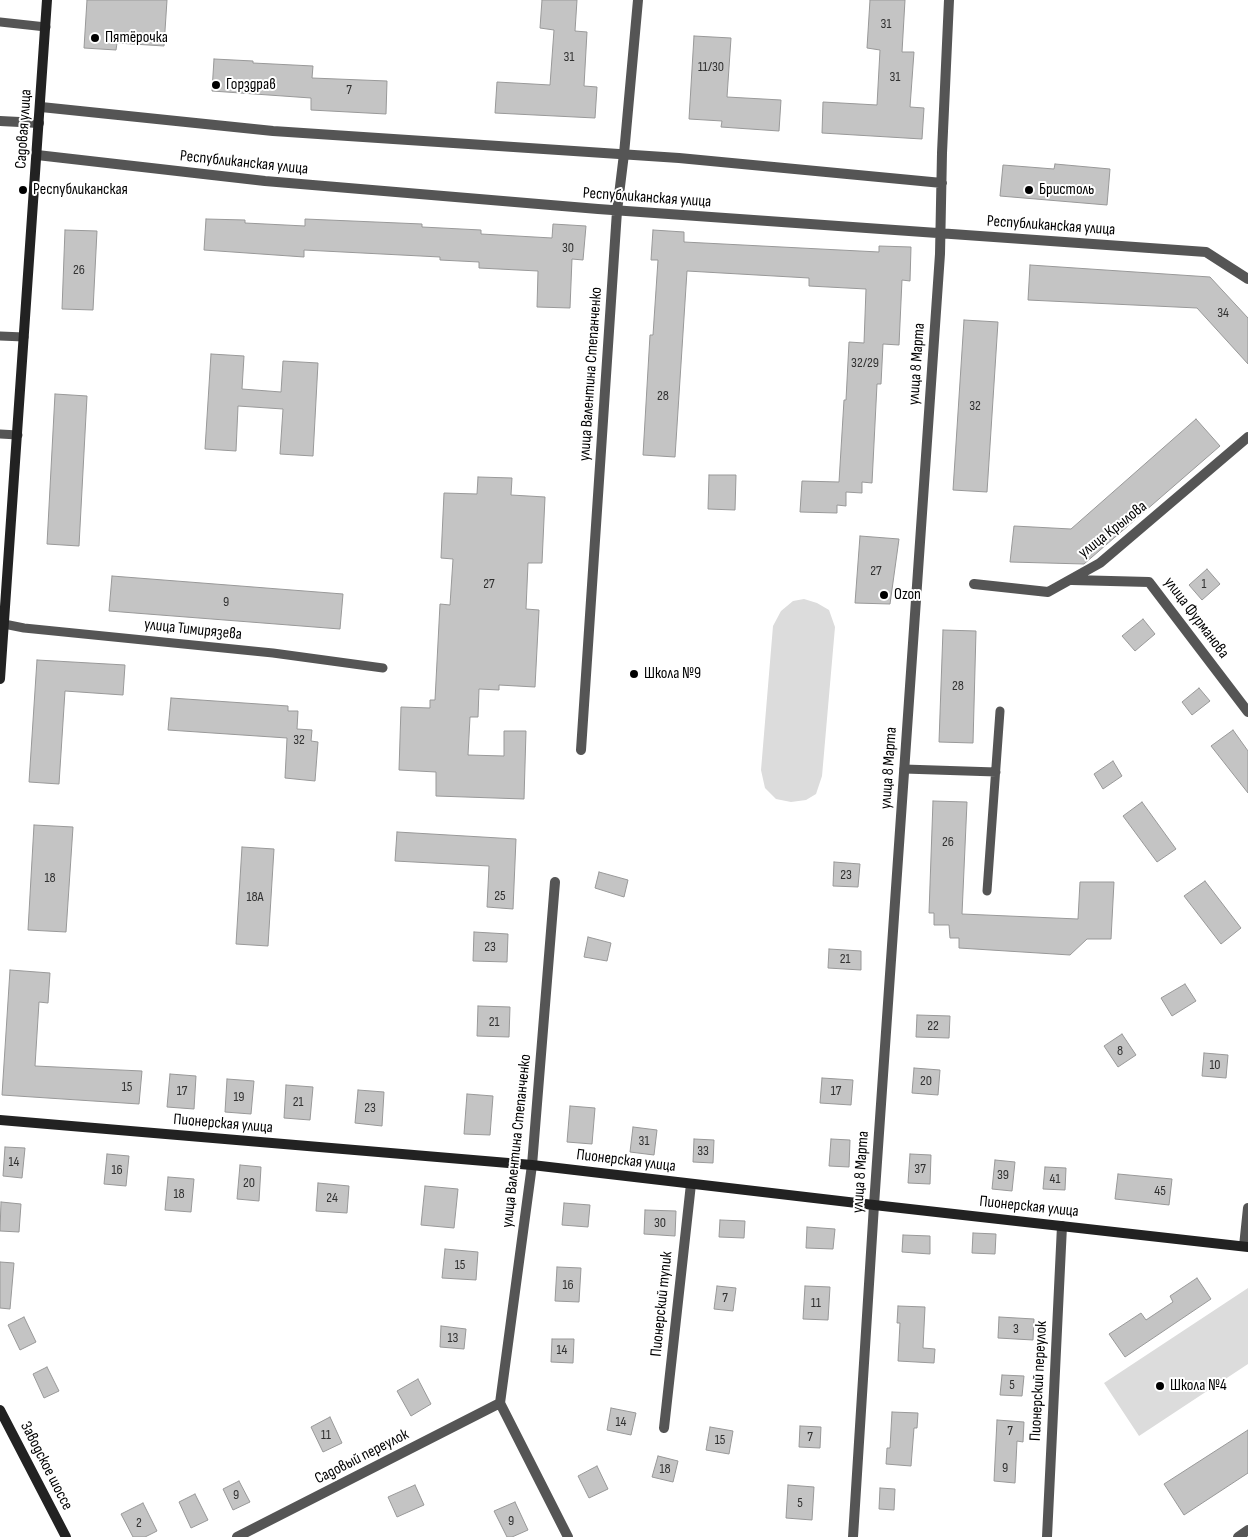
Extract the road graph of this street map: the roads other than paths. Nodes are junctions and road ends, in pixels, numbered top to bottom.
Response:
1 (47, 0) edge
2 (638, 0) edge
3 (949, 0) edge
4 (0, 22) edge
5 (46, 27) junction
6 (40, 107) junction
7 (0, 121) edge
8 (39, 124) junction
9 (624, 154) junction
10 (37, 155) junction
11 (942, 183) junction
12 (617, 211) junction
13 (940, 234) junction
14 (1248, 279) edge
15 (0, 336) edge
16 (24, 337) junction
17 (0, 434) edge
18 (18, 435) junction
19 (1248, 437) edge
20 (1071, 580) junction
21 (974, 584) dead end
22 (2, 624) edge
23 (383, 668) dead end
24 (0, 678) edge
25 (1000, 711) dead end
26 (1248, 712) edge
27 (581, 750) dead end
28 (904, 769) junction
29 (996, 772) junction
30 (555, 882) dead end
31 (987, 891) dead end
32 (0, 1120) edge
33 (532, 1165) junction
34 (691, 1184) junction
35 (874, 1205) junction
36 (1248, 1208) edge
37 (1062, 1226) junction
38 (1246, 1246) edge
39 (500, 1403) junction
40 (0, 1410) edge
41 (664, 1428) dead end
42 (1248, 1530) edge
43 (66, 1537) edge
44 (237, 1537) edge
45 (568, 1537) edge
46 (853, 1537) edge
47 (1046, 1537) edge
48 (1238, 1537) edge

1 - 5 street, Садовая улица
2 - 9 street, улица Валентина Степанченко
3 - 11 street, улица 8 Марта
4 - 5 lane
5 - 6 street, Садовая улица
6 - 8 street, Садовая улица
6 - 9 street
7 - 8 street
8 - 10 street, Садовая улица
9 - 11 street
9 - 12 street, улица Валентина Степанченко
10 - 12 street, Республиканская улица
10 - 16 street, Садовая улица
11 - 13 street, улица 8 Марта
12 - 13 street, Республиканская улица
12 - 27 street, улица Валентина Степанченко
13 - 14 street, Республиканская улица
13 - 28 street, улица 8 Марта
15 - 16 lane
16 - 18 street, Садовая улица
17 - 18 lane
18 - 22 street, Садовая улица
19 - 20 street, улица Крылова
20 - 21 street, улица Крылова
20 - 26 street, улица Фурманова
22 - 23 lane, улица Тимирязева
22 - 24 street, Садовая улица
25 - 29 lane
28 - 29 lane
28 - 35 street, улица 8 Марта
29 - 31 lane
30 - 33 street, улица Валентина Степанченко
32 - 33 street, Пионерская улица
33 - 34 street, Пионерская улица
33 - 39 street, улица Валентина Степанченко
34 - 35 street, Пионерская улица
34 - 41 street, Пионерский тупик
35 - 37 street, Пионерская улица
35 - 46 street, улица 8 Марта
36 - 38 street
37 - 38 street, Пионерская улица
37 - 47 street, Пионерский переулок
39 - 44 street, Садовый переулок
39 - 45 street
40 - 43 street, Заводское шоссе
42 - 48 street

